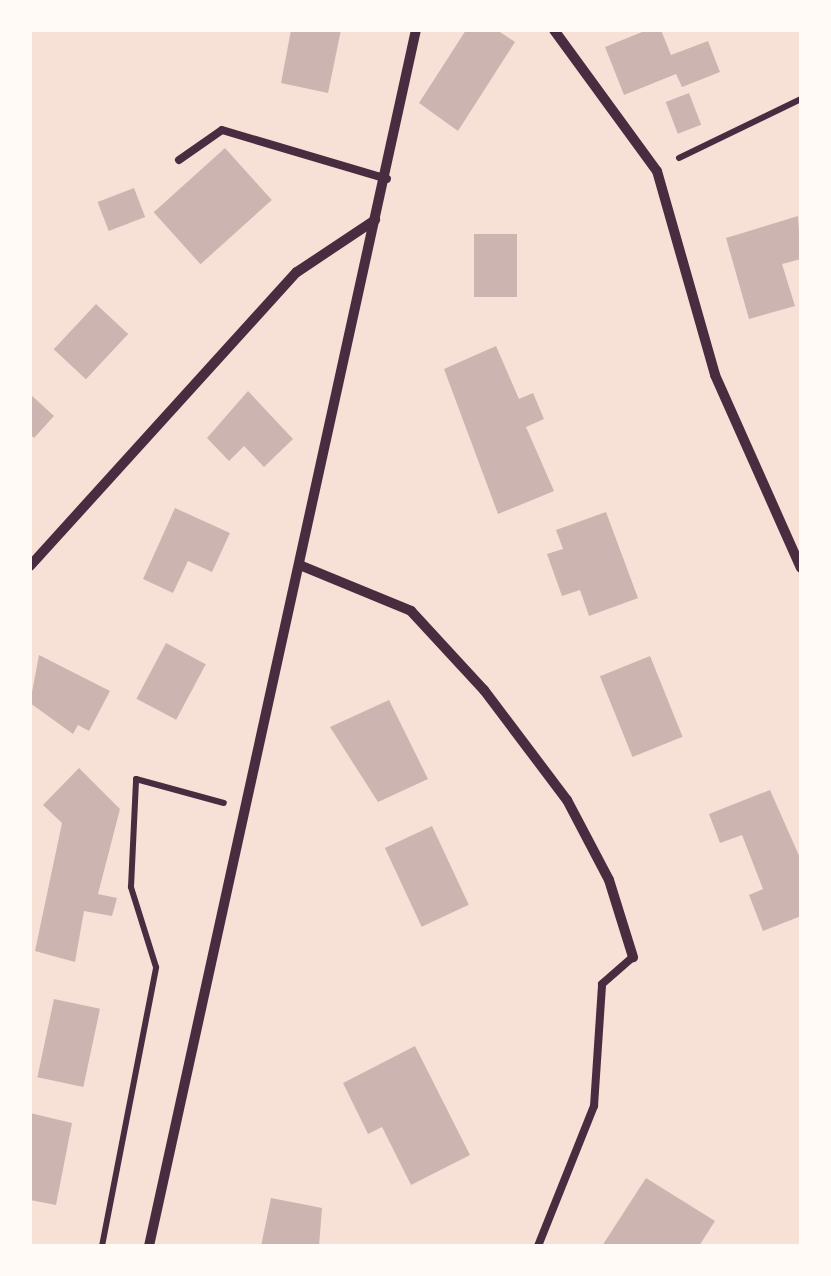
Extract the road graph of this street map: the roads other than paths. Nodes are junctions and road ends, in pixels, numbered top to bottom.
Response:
1 (416, 30) edge
2 (559, 31) edge
3 (179, 160) dead end
4 (388, 179) junction
5 (375, 220) junction
6 (30, 566) edge
7 (302, 566) junction
8 (801, 568) edge
9 (634, 956) joint
10 (149, 1246) edge
11 (538, 1246) edge

1 - 4 street
2 - 8 street
3 - 4 lane
4 - 5 street
5 - 6 street
5 - 7 street
7 - 9 street
7 - 10 street
9 - 11 lane

